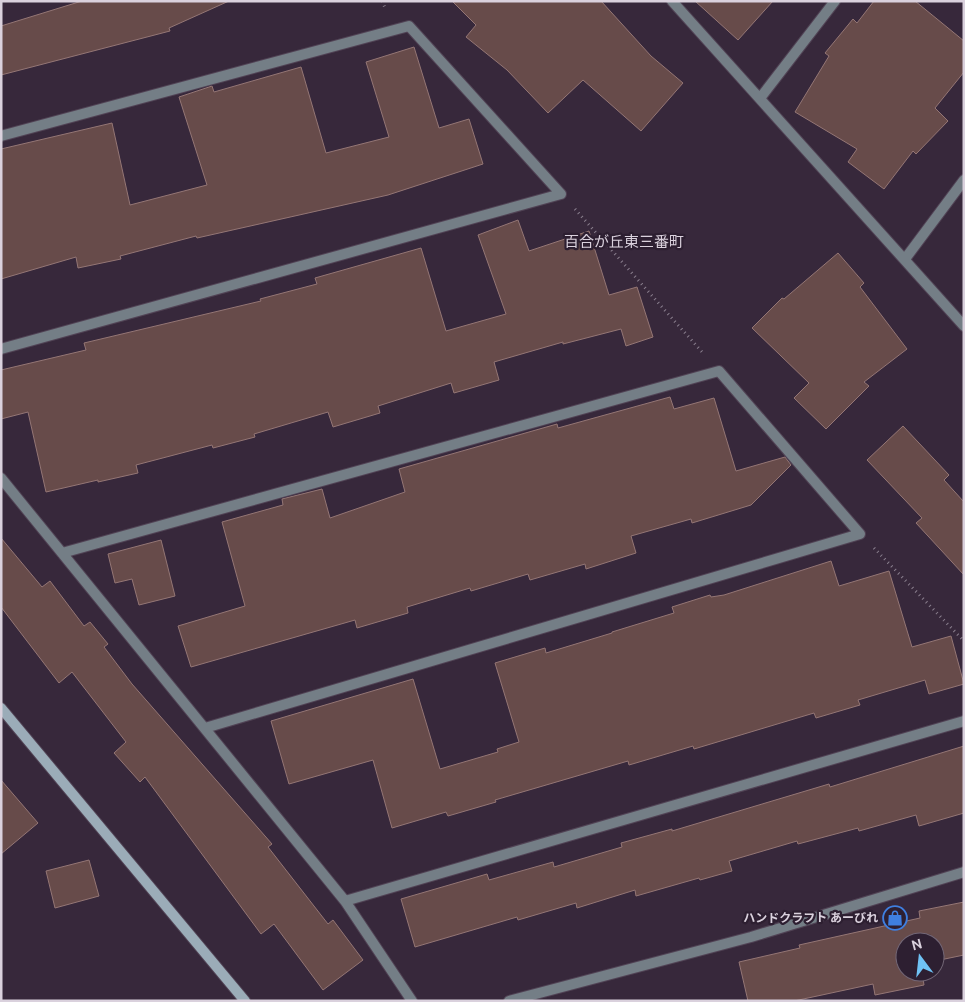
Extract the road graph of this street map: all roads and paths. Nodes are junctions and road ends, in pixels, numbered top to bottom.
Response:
1 (672, 1) edge
2 (835, 1) edge
3 (761, 97) junction
4 (1, 136) edge
5 (964, 180) edge
6 (561, 194) junction
7 (905, 259) junction
8 (964, 326) edge
9 (1, 350) edge
10 (719, 371) junction
11 (1, 478) edge
12 (860, 534) junction
13 (62, 553) junction
14 (964, 641) edge
15 (1, 708) edge
16 (964, 721) edge
17 (204, 728) junction
18 (964, 872) edge
19 (345, 901) junction
20 (245, 1001) edge
21 (412, 1001) edge
22 (509, 1001) edge

1 - 3 street
2 - 3 street
3 - 7 street
4 - 6 street
5 - 7 street
6 - 9 street
6 - 10 path
7 - 8 street
10 - 12 street
10 - 13 street
11 - 13 street
12 - 14 path
12 - 17 street
13 - 17 street
15 - 20 street
16 - 19 street
17 - 19 street
18 - 22 street
19 - 21 street

